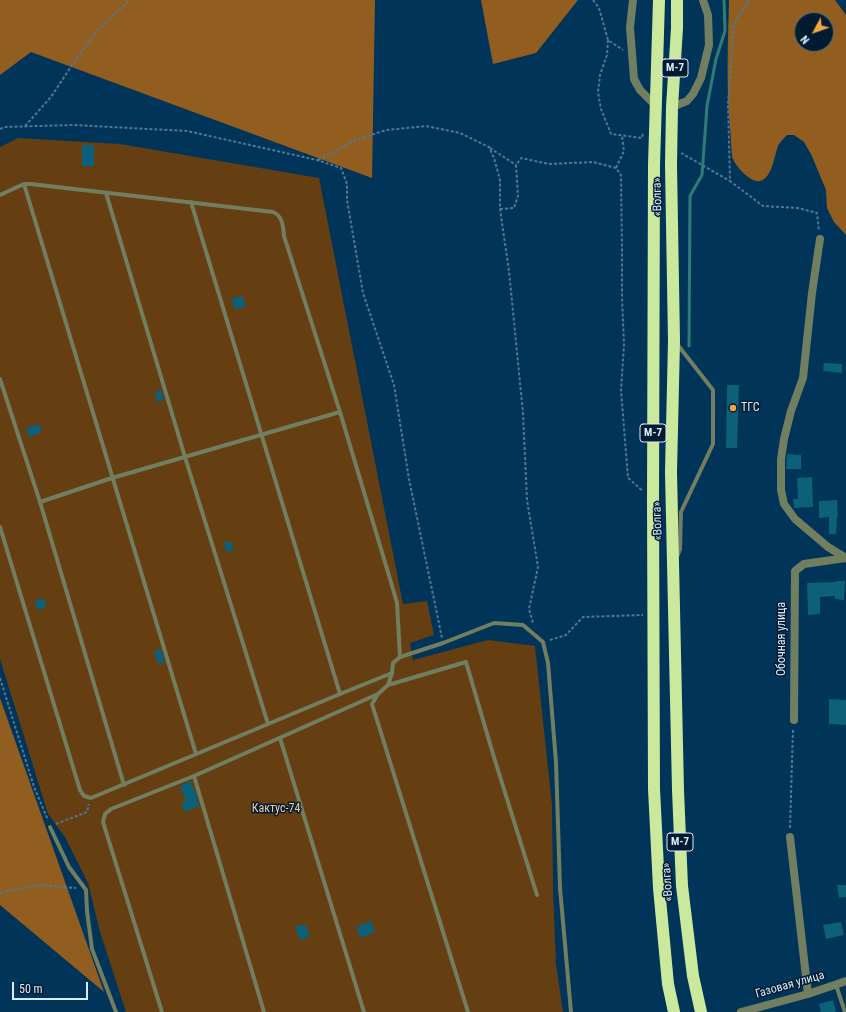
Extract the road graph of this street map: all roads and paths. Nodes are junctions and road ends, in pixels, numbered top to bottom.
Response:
1 (130, 0) edge
2 (593, 0) edge
3 (633, 0) edge
4 (659, 0) edge
5 (677, 0) edge
6 (703, 0) edge
7 (749, 0) edge
8 (608, 40) junction
9 (632, 56) junction
10 (656, 106) junction
11 (672, 107) junction
12 (26, 126) dead end
13 (643, 130) dead end
14 (622, 136) junction
15 (489, 147) junction
16 (672, 147) junction
17 (317, 160) dead end
18 (516, 165) junction
19 (616, 168) junction
20 (730, 182) junction
21 (24, 184) junction
22 (106, 192) junction
23 (0, 195) edge
24 (191, 202) junction
25 (500, 209) junction
26 (820, 239) joint
27 (674, 341) junction
28 (0, 379) edge
29 (340, 412) junction
30 (261, 435) junction
31 (185, 457) junction
32 (112, 478) junction
33 (653, 500) junction
34 (40, 502) junction
35 (0, 527) edge
36 (846, 558) edge
37 (673, 569) junction
38 (653, 615) junction
39 (536, 636) junction
40 (543, 642) junction
41 (400, 657) junction
42 (392, 673) junction
43 (0, 678) edge
44 (388, 685) junction
45 (340, 694) junction
46 (378, 694) junction
47 (794, 720) joint
48 (268, 724) junction
49 (280, 738) junction
50 (196, 754) junction
51 (194, 776) junction
52 (124, 784) junction
53 (91, 798) junction
54 (50, 827) junction
55 (790, 837) joint
56 (86, 890) junction
57 (0, 893) edge
58 (537, 895) dead end
59 (846, 981) edge
60 (836, 984) junction
61 (808, 994) junction
62 (116, 1012) edge
63 (162, 1012) edge
64 (264, 1012) edge
65 (364, 1012) edge
66 (468, 1012) edge
67 (571, 1012) edge
68 (674, 1012) edge
69 (701, 1012) edge
70 (741, 1012) edge
71 (845, 1012) edge

1 - 12 path
2 - 8 path
3 - 9 street
4 - 10 highway, «Волга» / М-7
5 - 11 highway, «Волга» / М-7
6 - 11 street
7 - 20 path
8 - 9 path
8 - 14 path
9 - 10 street
10 - 33 highway, «Волга» / М-7
11 - 16 highway, «Волга» / М-7
13 - 14 path
14 - 19 path
15 - 17 path
15 - 18 path
15 - 25 path
16 - 20 path
16 - 27 highway, «Волга» / М-7
18 - 19 path
18 - 25 path
19 - 33 path
20 - 26 path
21 - 22 lane
21 - 23 lane
21 - 32 lane
22 - 24 lane
22 - 31 lane
24 - 29 lane
24 - 30 lane
25 - 39 path
26 - 36 street
27 - 37 highway, «Волга» / М-7
27 - 37 lane
28 - 34 lane
29 - 30 lane
29 - 41 lane
30 - 31 lane
30 - 45 lane
31 - 32 lane
31 - 48 lane
32 - 34 lane
32 - 50 lane
33 - 38 highway, «Волга» / М-7
34 - 52 lane
35 - 53 lane
36 - 47 street, Обочная улица
37 - 69 highway, «Волга» / М-7
38 - 40 path
38 - 68 highway, «Волга» / М-7
39 - 40 lane
39 - 41 lane
40 - 67 lane
41 - 42 lane
42 - 44 lane
42 - 45 lane
43 - 54 path
44 - 46 lane
44 - 58 lane
45 - 48 lane
46 - 49 lane
46 - 66 lane
47 - 55 path
48 - 50 lane
49 - 51 lane
49 - 65 lane
50 - 52 lane
51 - 63 lane
51 - 64 lane
52 - 53 lane
53 - 54 path
54 - 56 lane
55 - 61 street
56 - 57 path
56 - 62 lane
59 - 60 street, Газовая улица
60 - 61 street, Газовая улица
60 - 71 lane
61 - 70 street, Газовая улица

